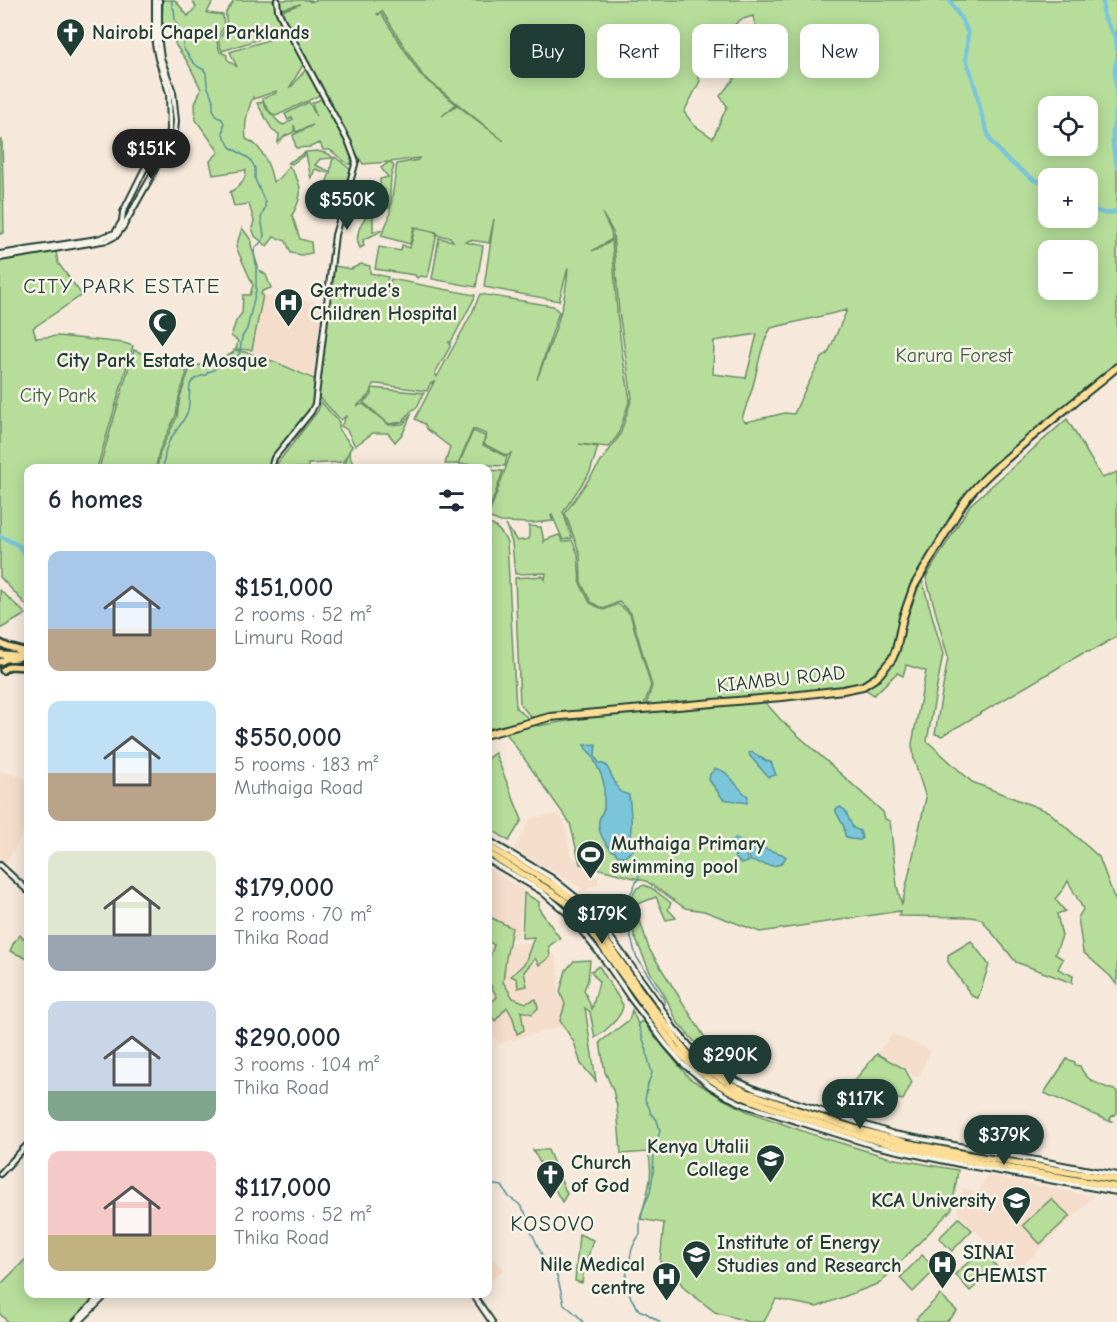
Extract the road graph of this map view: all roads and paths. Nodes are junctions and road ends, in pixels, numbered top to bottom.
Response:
1 (157, 0) edge
2 (277, 0) edge
3 (158, 156) junction
4 (144, 170) junction
5 (153, 172) junction
6 (123, 212) junction
7 (130, 216) junction
8 (0, 256) edge
9 (1117, 367) edge
10 (272, 464) edge
11 (0, 643) edge
12 (19, 651) joint
13 (0, 654) edge
14 (24, 654) edge
15 (24, 656) edge
16 (24, 656) edge
17 (0, 662) edge
18 (24, 667) edge
19 (1, 671) edge
20 (492, 733) edge
21 (492, 842) edge
22 (492, 848) edge
23 (492, 855) edge
24 (492, 862) edge
25 (0, 865) edge
26 (24, 887) edge
27 (651, 1009) junction
28 (656, 1016) junction
29 (874, 1134) junction
30 (894, 1134) junction
31 (866, 1138) junction
32 (906, 1146) junction
33 (24, 1148) edge
34 (891, 1149) junction
35 (1061, 1166) junction
36 (0, 1174) edge
37 (1117, 1175) edge
38 (1078, 1177) junction
39 (1117, 1180) edge
40 (1058, 1181) junction
41 (1117, 1187) edge
42 (1117, 1192) edge
43 (100, 1298) edge
44 (101, 1298) edge
45 (475, 1298) edge
46 (75, 1322) edge
47 (79, 1322) edge
48 (492, 1322) edge

1 - 3 main road
1 - 3 main road
2 - 10 main road
3 - 4 main road
3 - 5 main road
4 - 5 main road
4 - 6 main road
5 - 7 main road
6 - 7 main road
6 - 8 main road
7 - 8 main road
9 - 20 highway, KIAMBU ROAD
11 - 12 main road
12 - 14 highway
13 - 15 highway
16 - 17 main road
18 - 19 main road
21 - 27 main road
22 - 27 highway
23 - 27 highway
24 - 27 main road
25 - 26 main road
27 - 28 highway
27 - 28 main road
28 - 29 highway
28 - 30 main road
28 - 31 highway
28 - 34 main road
29 - 30 highway
29 - 32 highway
30 - 35 main road
31 - 32 highway
31 - 34 highway
32 - 38 highway
32 - 38 highway
33 - 36 main road
34 - 40 main road
35 - 37 main road
35 - 38 highway
38 - 39 highway
38 - 40 highway
38 - 41 highway
40 - 42 main road
43 - 46 main road
44 - 47 main road
45 - 48 main road

